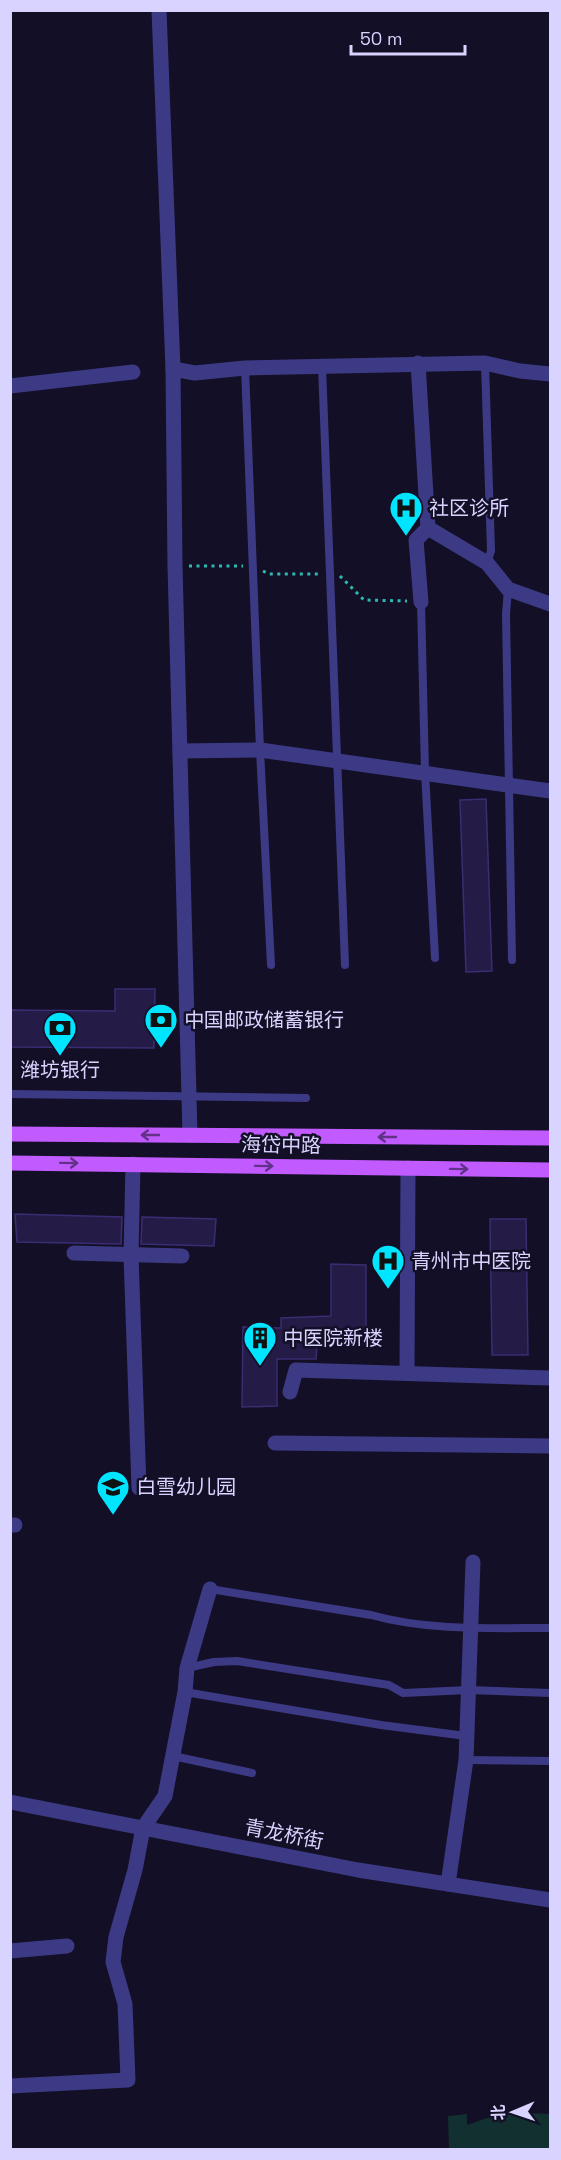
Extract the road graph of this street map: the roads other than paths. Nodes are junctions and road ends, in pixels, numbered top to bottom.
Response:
1 (159, 10) edge
2 (417, 363) junction
3 (485, 363) junction
4 (321, 366) junction
5 (245, 368) junction
6 (173, 369) junction
7 (133, 372) dead end
8 (550, 374) edge
9 (10, 386) edge
10 (428, 528) junction
11 (488, 563) junction
12 (508, 589) junction
13 (421, 602) joint
14 (550, 604) edge
15 (260, 750) junction
16 (180, 751) junction
17 (338, 761) junction
18 (425, 772) junction
19 (509, 786) junction
20 (550, 791) edge
21 (435, 958) dead end
22 (512, 960) dead end
23 (271, 965) dead end
24 (345, 965) dead end
25 (10, 1094) edge
26 (306, 1098) dead end
27 (10, 1134) edge
28 (190, 1135) junction
29 (550, 1138) edge
30 (10, 1163) edge
31 (133, 1164) junction
32 (408, 1168) junction
33 (550, 1170) edge
34 (74, 1253) dead end
35 (131, 1255) junction
36 (182, 1256) dead end
37 (407, 1373) junction
38 (550, 1378) edge
39 (290, 1392) dead end
40 (275, 1443) dead end
41 (550, 1446) edge
42 (139, 1488) dead end
43 (473, 1562) dead end
44 (210, 1589) joint
45 (471, 1628) junction
46 (550, 1628) edge
47 (187, 1668) junction
48 (469, 1690) junction
49 (185, 1692) junction
50 (550, 1693) edge
51 (466, 1736) junction
52 (173, 1756) junction
53 (466, 1760) junction
54 (550, 1761) edge
55 (252, 1773) dead end
56 (10, 1802) edge
57 (143, 1828) junction
58 (448, 1884) junction
59 (550, 1900) edge
60 (67, 1946) dead end
61 (10, 1951) edge
62 (10, 2086) edge

1 - 6 street
2 - 3 street
2 - 4 street
2 - 10 street
3 - 8 street
3 - 11 lane
4 - 5 street
4 - 17 lane
5 - 6 street
5 - 15 lane
6 - 16 street
7 - 9 street
10 - 11 street
10 - 13 street
11 - 12 street
12 - 14 street
12 - 19 lane
13 - 18 lane
15 - 16 street
15 - 17 street
15 - 23 lane
16 - 28 street
17 - 18 street
17 - 24 lane
18 - 19 street
18 - 21 lane
19 - 20 street
19 - 22 lane
25 - 26 lane
28 -> 27 main road, 海岱中路
29 -> 28 main road, 海岱中路
30 -> 31 main road, 海岱中路
31 -> 32 main road, 海岱中路
31 - 35 street
32 -> 33 main road, 海岱中路
32 - 37 street
34 - 35 street
35 - 36 street
35 - 42 street
37 - 38 street
37 - 39 street
40 - 41 street
43 - 45 street
44 - 45 lane
44 - 47 street
45 - 46 lane
45 - 48 street
47 - 48 lane
47 - 49 street
48 - 50 lane
48 - 51 street
49 - 51 lane
49 - 52 street
51 - 53 street
52 - 55 lane
52 - 57 street
53 - 54 lane
53 - 58 street
56 - 57 street, 青龙桥街
57 - 58 street, 青龙桥街
57 - 62 street
58 - 59 street, 青龙桥街
60 - 61 street

